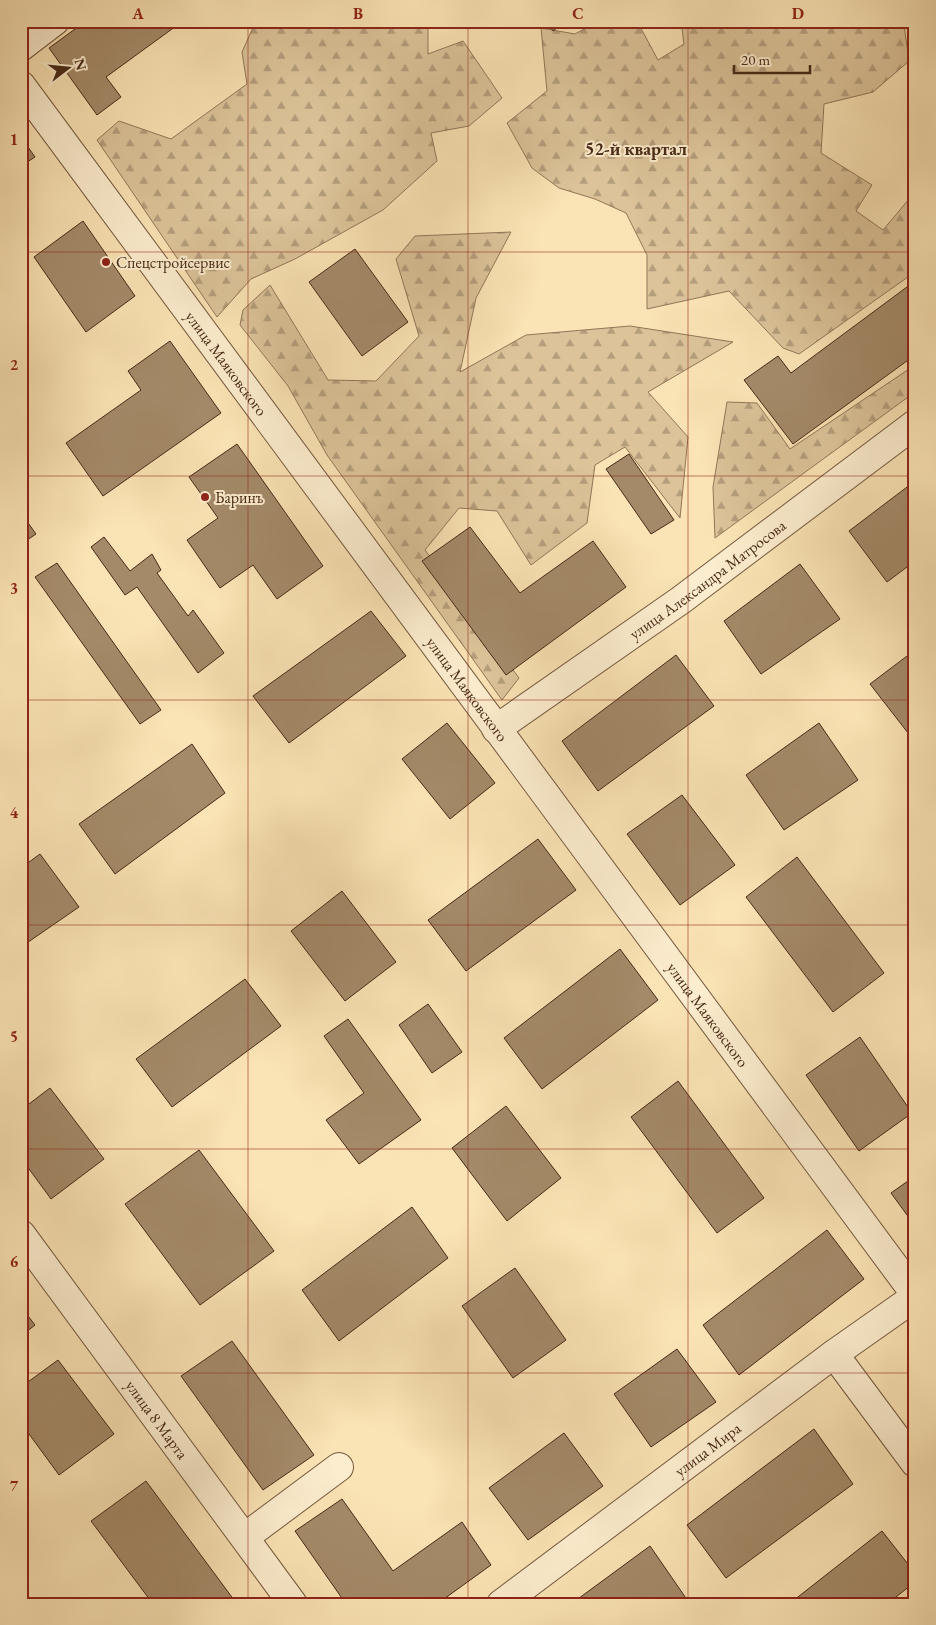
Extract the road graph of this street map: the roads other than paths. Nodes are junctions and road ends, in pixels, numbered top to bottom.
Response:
1 (55, 21) edge
2 (21, 47) edge
3 (21, 85) edge
4 (915, 424) edge
5 (496, 729) junction
6 (21, 1234) edge
7 (915, 1295) edge
8 (834, 1354) junction
9 (915, 1463) edge
10 (339, 1467) dead end
11 (245, 1537) junction
12 (293, 1604) edge
13 (501, 1604) edge

1 - 2 street
3 - 5 street, улица Маяковского
4 - 5 street, улица Александра Матросова
5 - 7 street, улица Маяковского
6 - 11 street, улица 8 Марта
7 - 8 street, улица Мира
8 - 9 street
8 - 13 street, улица Мира
10 - 11 street
11 - 12 street, улица 8 Марта

